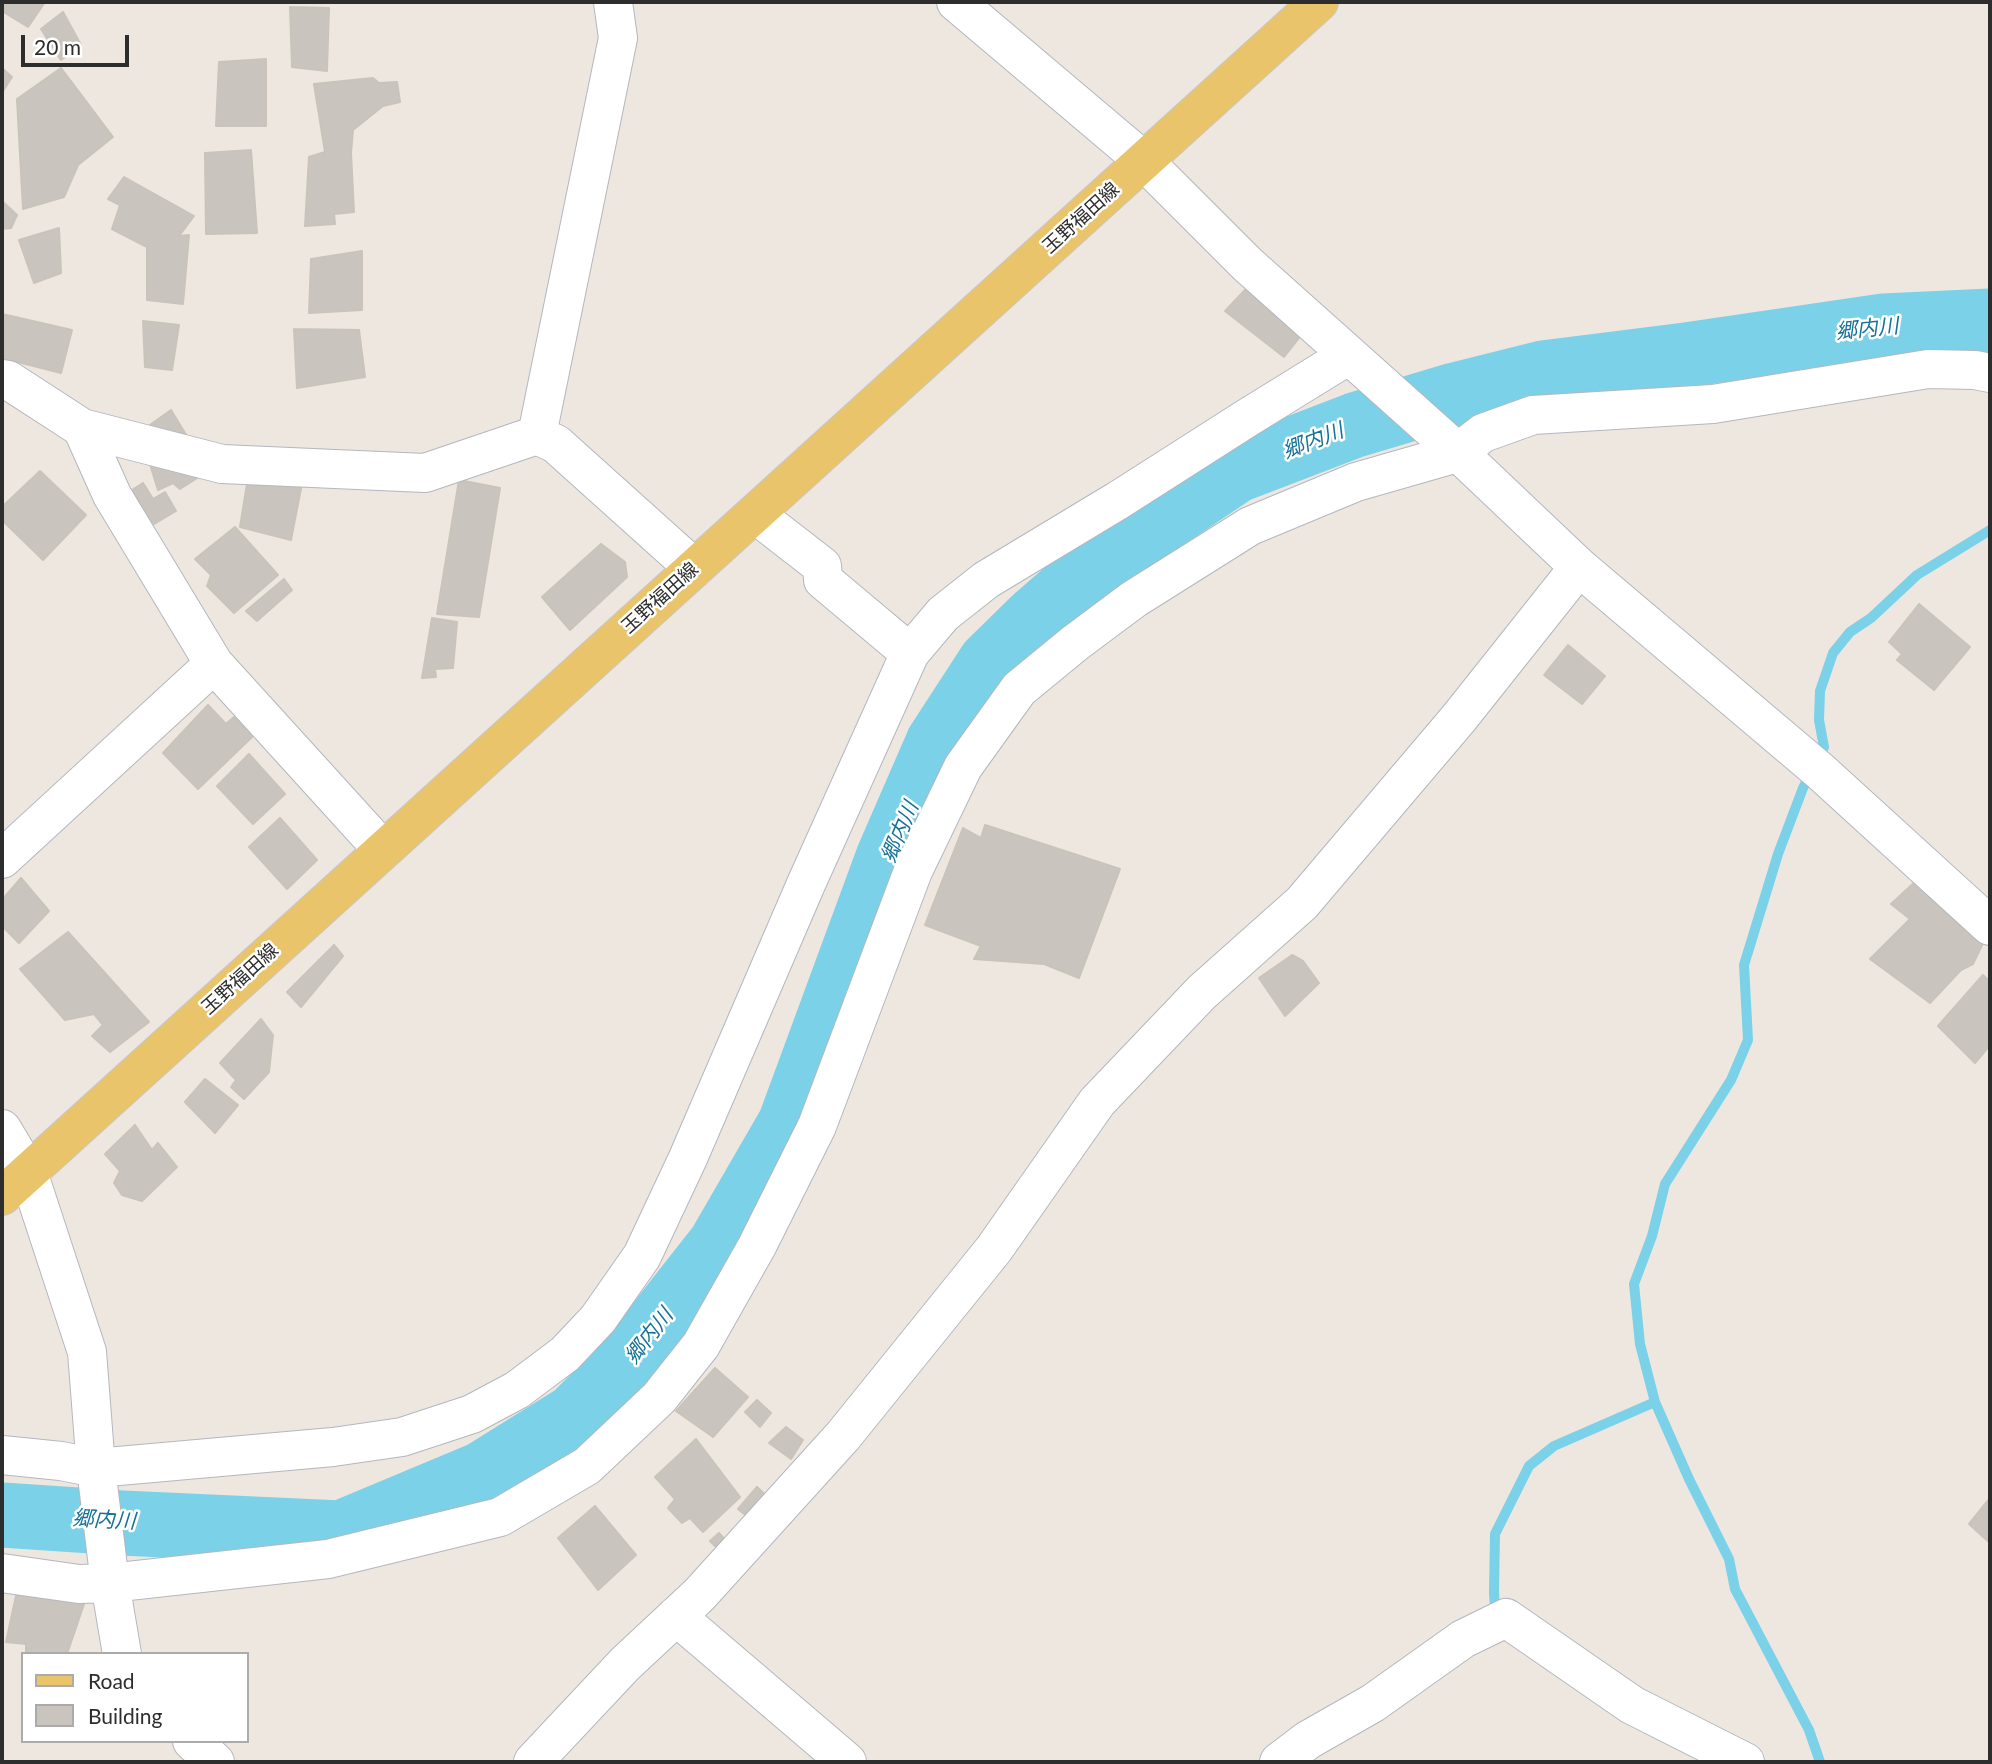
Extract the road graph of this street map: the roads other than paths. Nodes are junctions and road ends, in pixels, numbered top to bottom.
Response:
1 (613, 2) edge
2 (957, 2) edge
3 (1319, 2) edge
4 (1144, 161) junction
5 (1361, 366) junction
6 (1990, 373) edge
7 (2, 379) edge
8 (82, 428) junction
9 (537, 435) junction
10 (1447, 444) junction
11 (755, 514) junction
12 (1579, 567) junction
13 (694, 568) junction
14 (910, 653) junction
15 (214, 664) junction
16 (383, 850) junction
17 (2, 859) edge
18 (1990, 926) edge
19 (2, 1129) edge
20 (15, 1184) edge
21 (2, 1455) edge
22 (98, 1476) junction
23 (109, 1571) junction
24 (2, 1573) edge
25 (677, 1616) junction
26 (122, 1652) edge
27 (194, 1743) edge
28 (215, 1762) edge
29 (533, 1762) edge
30 (847, 1762) edge
31 (1279, 1762) edge
32 (1745, 1762) edge

1 - 9 street
2 - 4 street
3 - 4 main road, 玉野福田線
4 - 5 street
4 - 11 main road, 玉野福田線
5 - 10 street
5 - 14 street
6 - 10 street
7 - 8 street
8 - 9 street
8 - 15 street
9 - 13 street
10 - 12 street
10 - 23 street
11 - 13 main road, 玉野福田線
11 - 14 street
12 - 18 street
12 - 25 street
13 - 16 main road, 玉野福田線
14 - 22 street
15 - 16 street
15 - 17 street
16 - 20 main road, 玉野福田線
19 - 20 street
20 - 22 street
21 - 22 street
22 - 23 street
23 - 24 street
23 - 26 street
25 - 29 street
25 - 30 street
27 - 28 street
31 - 32 street

